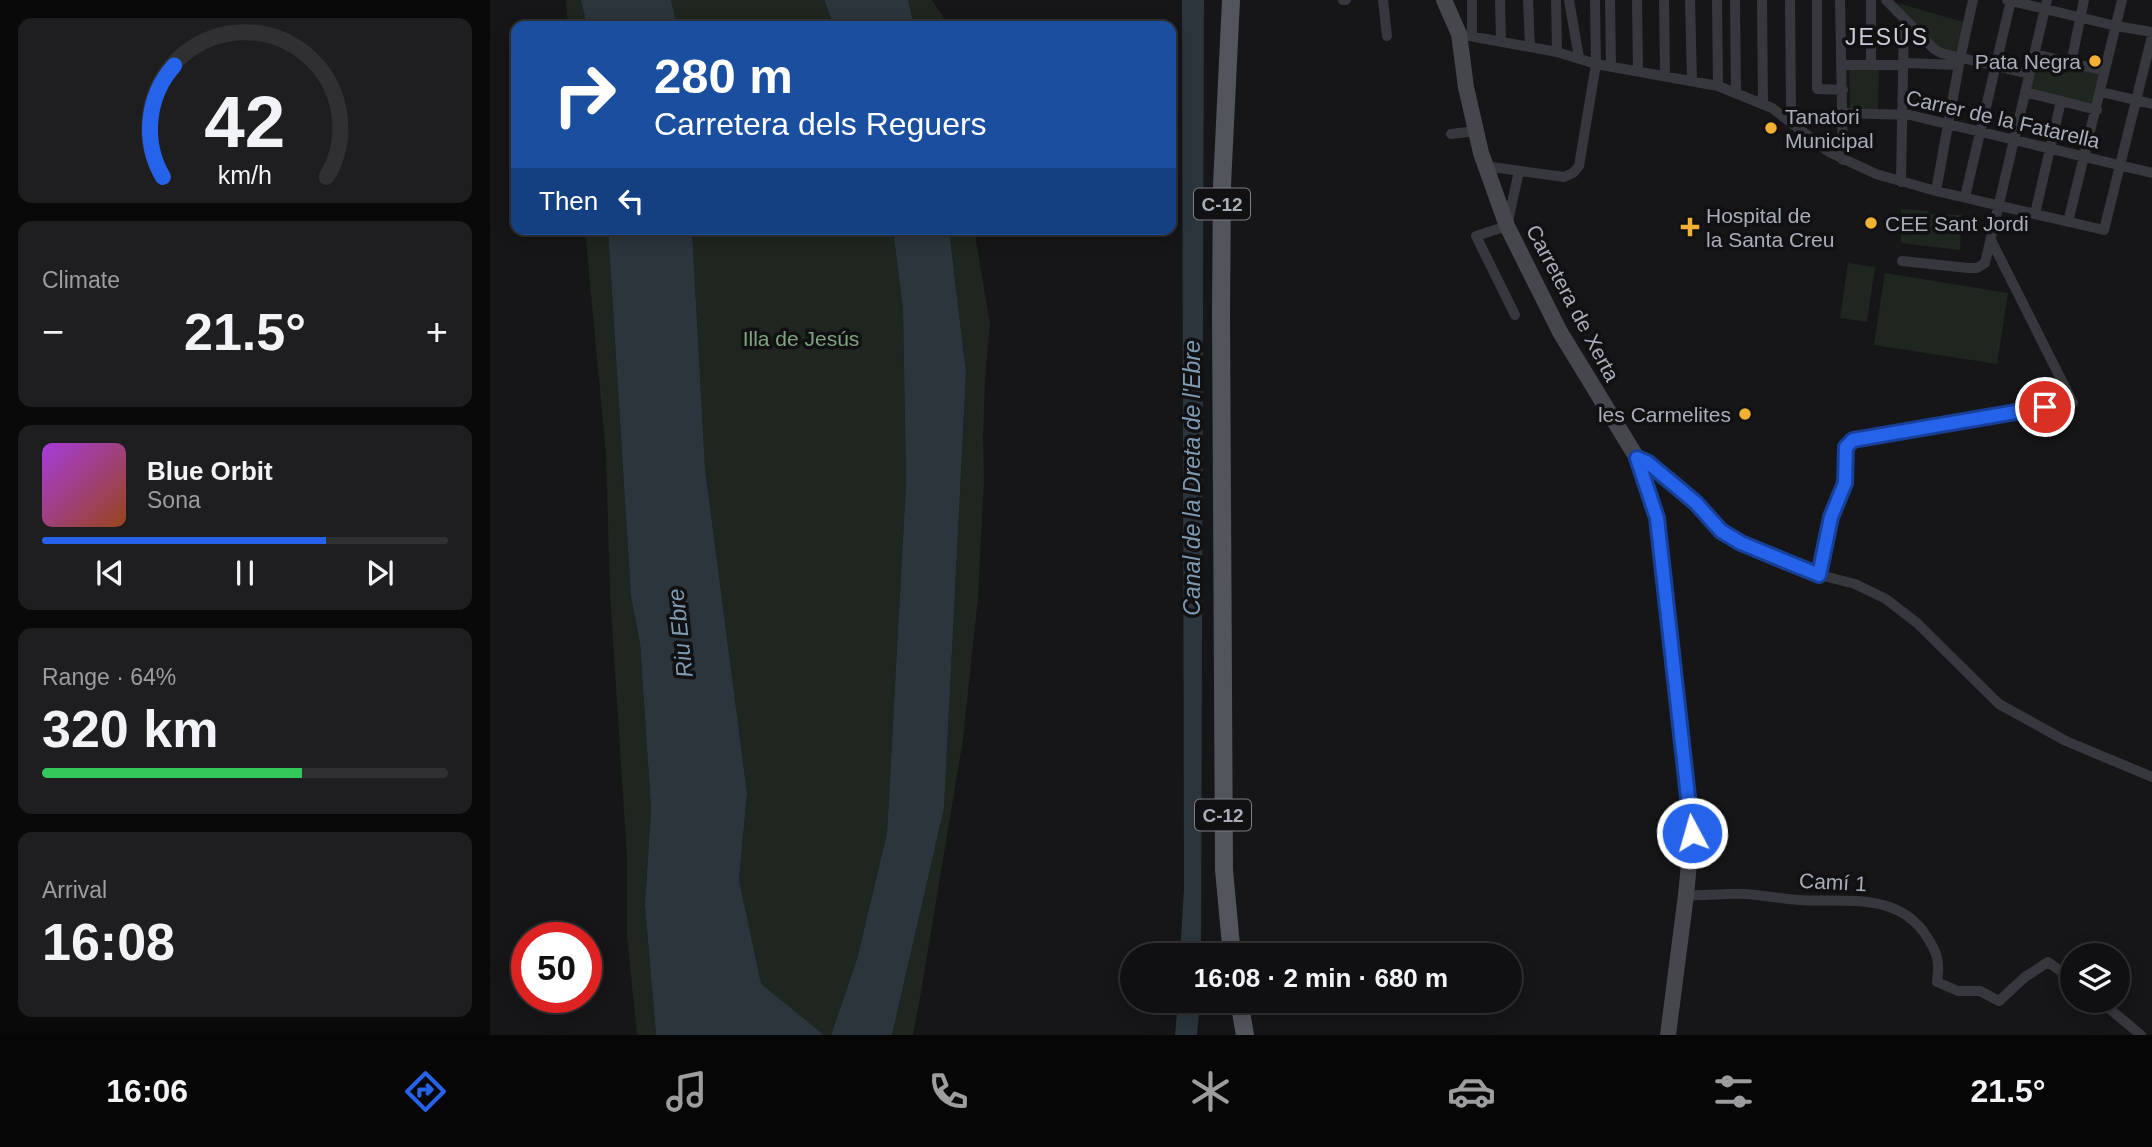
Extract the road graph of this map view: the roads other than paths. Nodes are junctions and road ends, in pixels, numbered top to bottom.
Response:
1 (1231, 0) edge
2 (1383, 0) edge
3 (1444, 0) edge
4 (1472, 0) edge
5 (1500, 0) edge
6 (1528, 0) edge
7 (1556, 0) edge
8 (1569, 0) edge
9 (1595, 0) edge
10 (1610, 0) edge
11 (1637, 0) edge
12 (1664, 0) edge
13 (1690, 0) edge
14 (1717, 0) edge
15 (1735, 0) edge
16 (1762, 0) edge
17 (1790, 0) edge
18 (1817, 0) edge
19 (1840, 0) edge
20 (1871, 0) edge
21 (1886, 0) edge
22 (1973, 0) edge
23 (2010, 0) edge
24 (2084, 0) edge
25 (2122, 0) edge
26 (2046, 4) edge
27 (2081, 17) junction
28 (1904, 19) junction
29 (2116, 26) junction
30 (2152, 34) edge
31 (1466, 35) junction
32 (1387, 37) dead end
33 (1501, 41) junction
34 (1530, 47) junction
35 (1557, 52) junction
36 (2035, 54) junction
37 (1579, 58) junction
38 (1959, 62) junction
39 (2071, 63) junction
40 (1596, 64) junction
41 (1904, 64) junction
42 (1842, 65) junction
43 (1871, 65) junction
44 (1611, 66) junction
45 (1995, 67) junction
46 (1638, 71) junction
47 (2105, 71) junction
48 (2029, 74) junction
49 (1665, 76) junction
50 (1692, 81) junction
51 (1718, 86) junction
52 (1843, 90) junction
53 (1735, 92) junction
54 (2025, 92) junction
55 (2101, 92) junction
56 (2137, 100) junction
57 (2061, 101) junction
58 (1763, 104) junction
59 (2152, 104) edge
60 (2097, 110) junction
61 (1843, 113) junction
62 (1903, 114) junction
63 (1787, 118) junction
64 (1948, 124) junction
65 (1476, 131) junction
66 (1980, 132) junction
67 (1451, 134) dead end
68 (2014, 139) junction
69 (2050, 148) junction
70 (2084, 156) junction
71 (1843, 160) junction
72 (2121, 165) junction
73 (1485, 166) junction
74 (1519, 172) junction
75 (2152, 173) edge
76 (1901, 182) junction
77 (1936, 191) junction
78 (1965, 197) junction
79 (1998, 205) junction
80 (2035, 214) junction
81 (2068, 222) junction
82 (1507, 226) junction
83 (1991, 240) junction
84 (1902, 261) dead end
85 (1515, 315) dead end
86 (1637, 458) junction
87 (1819, 575) junction
88 (2152, 777) edge
89 (1686, 895) junction
90 (1231, 943) edge
91 (2060, 970) edge
92 (1241, 1013) edge
93 (2114, 1013) edge
94 (1245, 1035) edge
95 (1668, 1035) edge
96 (2141, 1035) edge

1 - 90 main road, C-12
2 - 32 street
3 - 31 main road
4 - 31 street
5 - 33 street
6 - 34 street
7 - 35 street
8 - 37 street
9 - 40 street
10 - 44 street
11 - 46 street
12 - 49 street
13 - 50 street
14 - 51 street
15 - 53 street
16 - 58 street
17 - 63 street
18 - 52 street
19 - 42 street
20 - 43 street
21 - 28 street
22 - 38 street
23 - 26 street
23 - 45 street
24 - 27 street
25 - 29 street
26 - 27 street
26 - 36 street
27 - 29 street
27 - 39 street
28 - 38 street
28 - 41 street
29 - 30 street
29 - 47 street
30 - 56 street
31 - 33 street
31 - 65 main road, Carretera de Xerta
33 - 34 street
34 - 35 street
35 - 37 street
36 - 39 street
36 - 48 street
37 - 40 street
38 - 41 street
38 - 45 street
38 - 64 street
39 - 47 street
40 - 44 street
40 - 74 street
41 - 43 street
41 - 62 street
42 - 43 street
42 - 52 street
44 - 46 street
45 - 48 street
45 - 66 street
46 - 49 street
47 - 55 street
48 - 54 street
49 - 50 street
50 - 51 street
51 - 53 street
52 - 61 street
53 - 58 street
54 - 57 street
54 - 68 street
55 - 56 street
55 - 60 street
56 - 59 street
56 - 72 street
57 - 60 street
57 - 69 street
58 - 63 street
60 - 70 street
61 - 62 street, Carrer de la Fatarella
61 - 71 street
62 - 64 street, Carrer de la Fatarella
62 - 76 street
63 - 71 street
64 - 66 street, Carrer de la Fatarella
64 - 77 street
65 - 67 street
65 - 73 main road, Carretera de Xerta
66 - 68 street, Carrer de la Fatarella
66 - 78 street
68 - 69 street, Carrer de la Fatarella
68 - 79 street
69 - 70 street, Carrer de la Fatarella
69 - 80 street
70 - 72 street, Carrer de la Fatarella
70 - 81 street
71 - 76 street
72 - 75 street, Carrer de la Fatarella
72 - 81 street
73 - 74 street
73 - 82 main road, Carretera de Xerta
74 - 82 street
76 - 77 street
77 - 78 street
78 - 79 street
79 - 80 street
79 - 83 street
80 - 81 street
82 - 85 street
82 - 86 main road, Carretera de Xerta
83 - 84 street
83 - 87 street
86 - 87 street
86 - 89 main road, Carretera de Xerta
87 - 88 street
89 - 91 street, Camí 1
89 - 95 main road, Carretera de Xerta
92 - 94 main road
93 - 96 street

